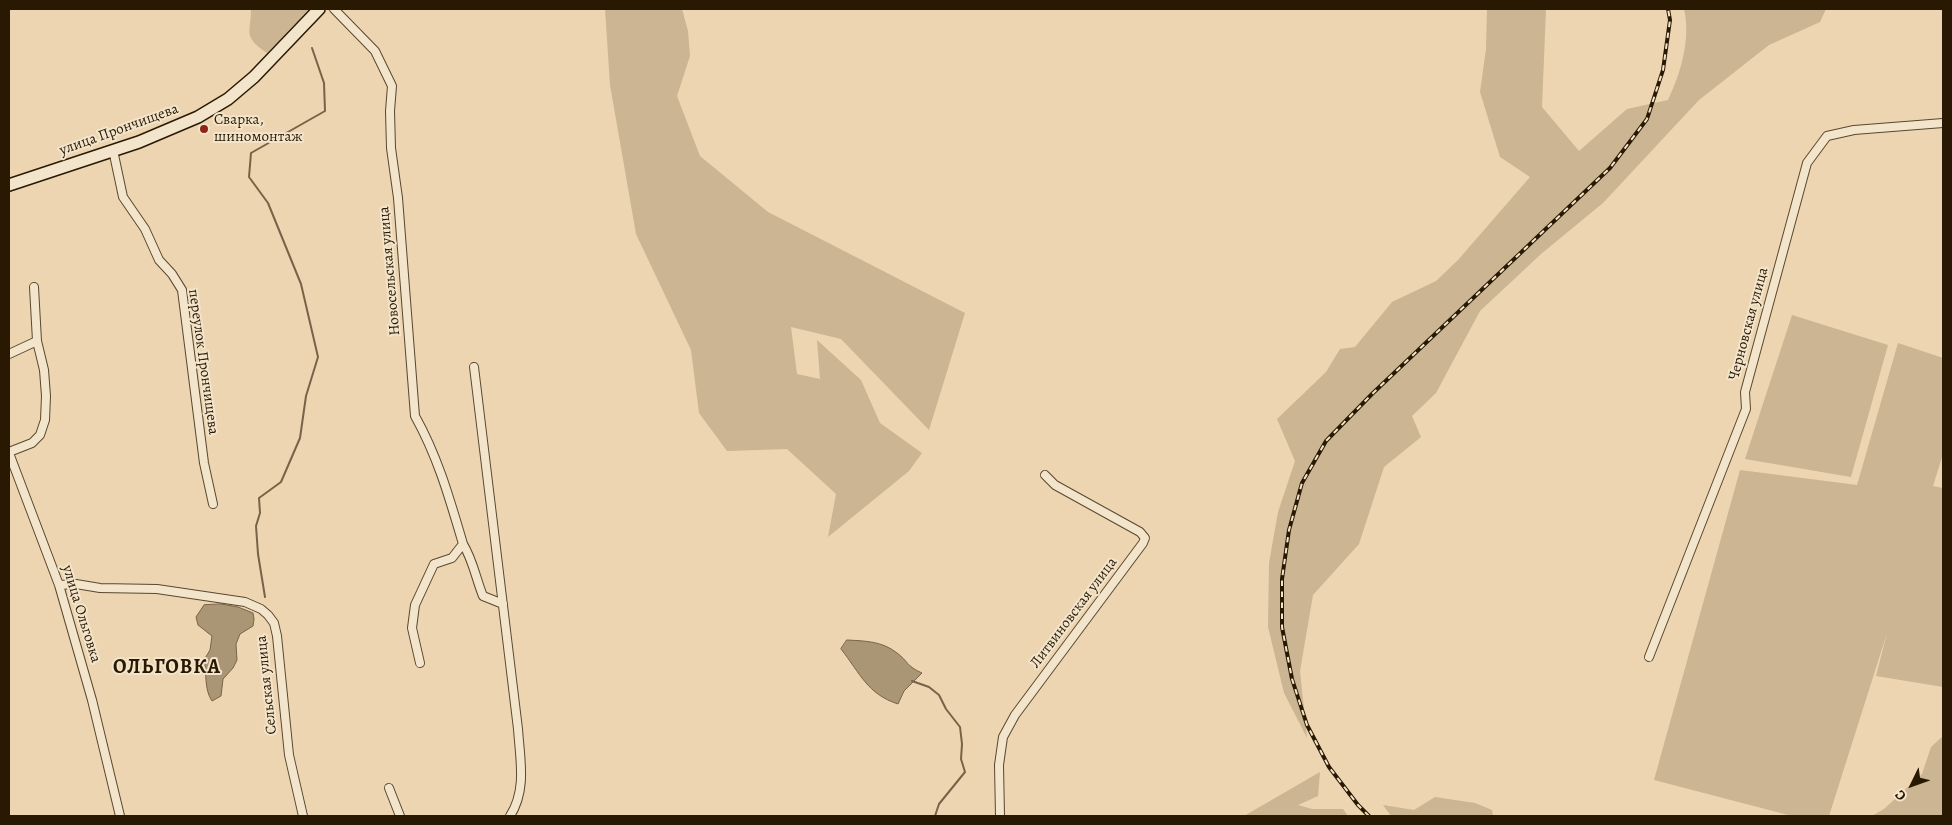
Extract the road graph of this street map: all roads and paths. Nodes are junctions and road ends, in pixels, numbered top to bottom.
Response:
1 (319, 9) edge
2 (334, 9) edge
3 (1943, 123) edge
4 (112, 150) junction
5 (9, 185) edge
6 (34, 287) dead end
7 (37, 341) junction
8 (9, 354) edge
9 (474, 367) dead end
10 (9, 452) edge
11 (1044, 475) dead end
12 (213, 504) dead end
13 (463, 544) junction
14 (59, 585) junction
15 (503, 604) junction
16 (1649, 657) dead end
17 (420, 662) dead end
18 (389, 788) dead end
19 (120, 816) edge
20 (303, 816) edge
21 (400, 816) edge
22 (510, 816) edge
23 (1000, 816) edge

1 - 4 street, улица Прончищева
2 - 13 street, Новосельская улица
3 - 16 street, Черновская улица
4 - 5 street, улица Прончищева
4 - 12 street, переулок Прончищева
6 - 7 street
7 - 8 street
7 - 10 street
9 - 15 street
10 - 14 street, улица Ольговка
11 - 23 street, Литвиновская улица
13 - 15 street, Новосельская улица
13 - 17 street
14 - 19 street, улица Ольговка
14 - 20 street, Сельская улица
15 - 22 street
18 - 21 street

